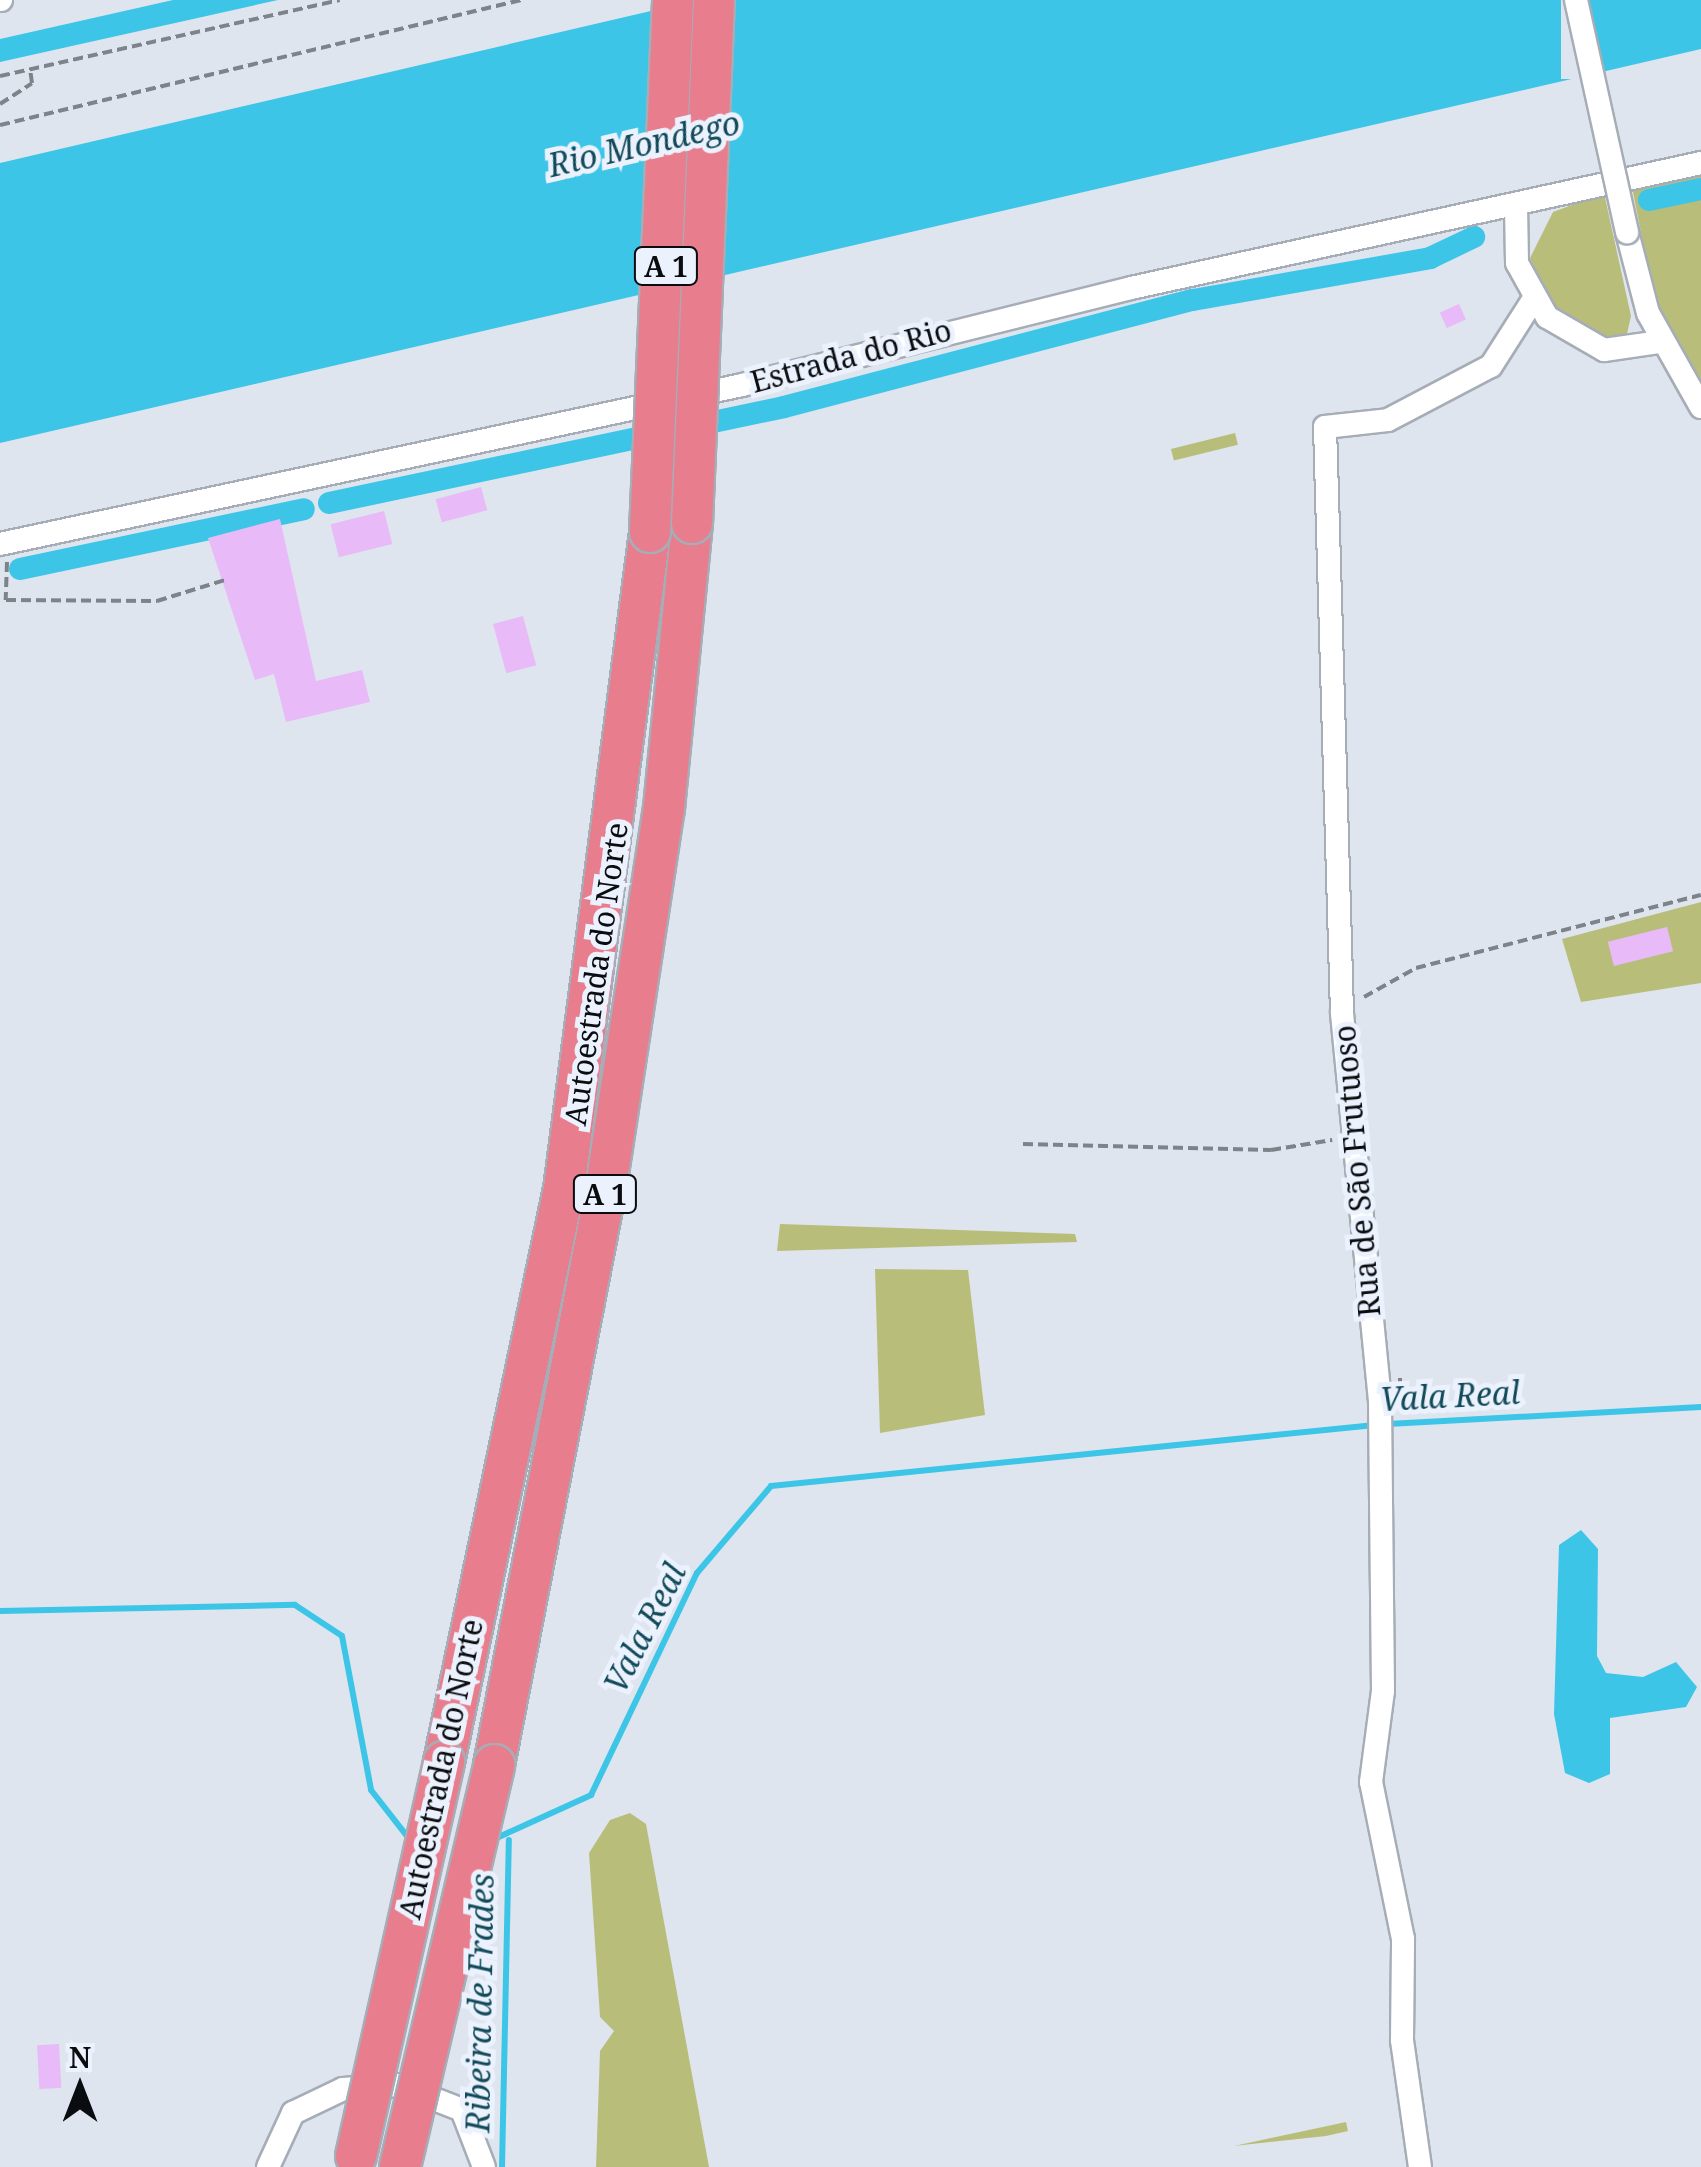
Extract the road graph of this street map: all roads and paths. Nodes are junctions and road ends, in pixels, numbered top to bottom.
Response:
1 (340, 0) edge
2 (521, 0) edge
3 (672, 0) edge
4 (714, 0) edge
5 (1576, 0) edge
6 (30, 69) junction
7 (0, 76) edge
8 (0, 104) edge
9 (0, 125) edge
10 (1701, 162) edge
11 (1516, 204) junction
12 (1533, 300) junction
13 (1660, 342) junction
14 (1701, 407) edge
15 (4, 543) edge
16 (228, 578) dead end
17 (3, 600) edge
18 (1701, 896) edge
19 (1362, 1000) dead end
20 (1349, 1127) junction
21 (1023, 1144) dead end
22 (1396, 1358) dead end
23 (1380, 1401) junction
24 (354, 2162) edge
25 (268, 2167) edge
26 (400, 2167) edge
27 (484, 2167) edge
28 (1420, 2167) edge

1 - 6 path
2 - 9 path
3 - 24 highway, Autoestrada do Norte / A 1, bridge
4 - 26 highway, Autoestrada do Norte / A 1, bridge
5 - 13 street, bridge
6 - 7 path
6 - 8 path
10 - 11 street, Estrada do Rio
11 - 12 street
11 - 15 street, Estrada do Rio
12 - 13 street
12 - 20 street, Rua de São Frutuoso
13 - 14 street
15 - 17 path
16 - 17 path
18 - 19 path
20 - 21 path
20 - 23 street, Rua de São Frutuoso
22 - 23 path
23 - 28 street, Rua de São Frutuoso
25 - 27 street

